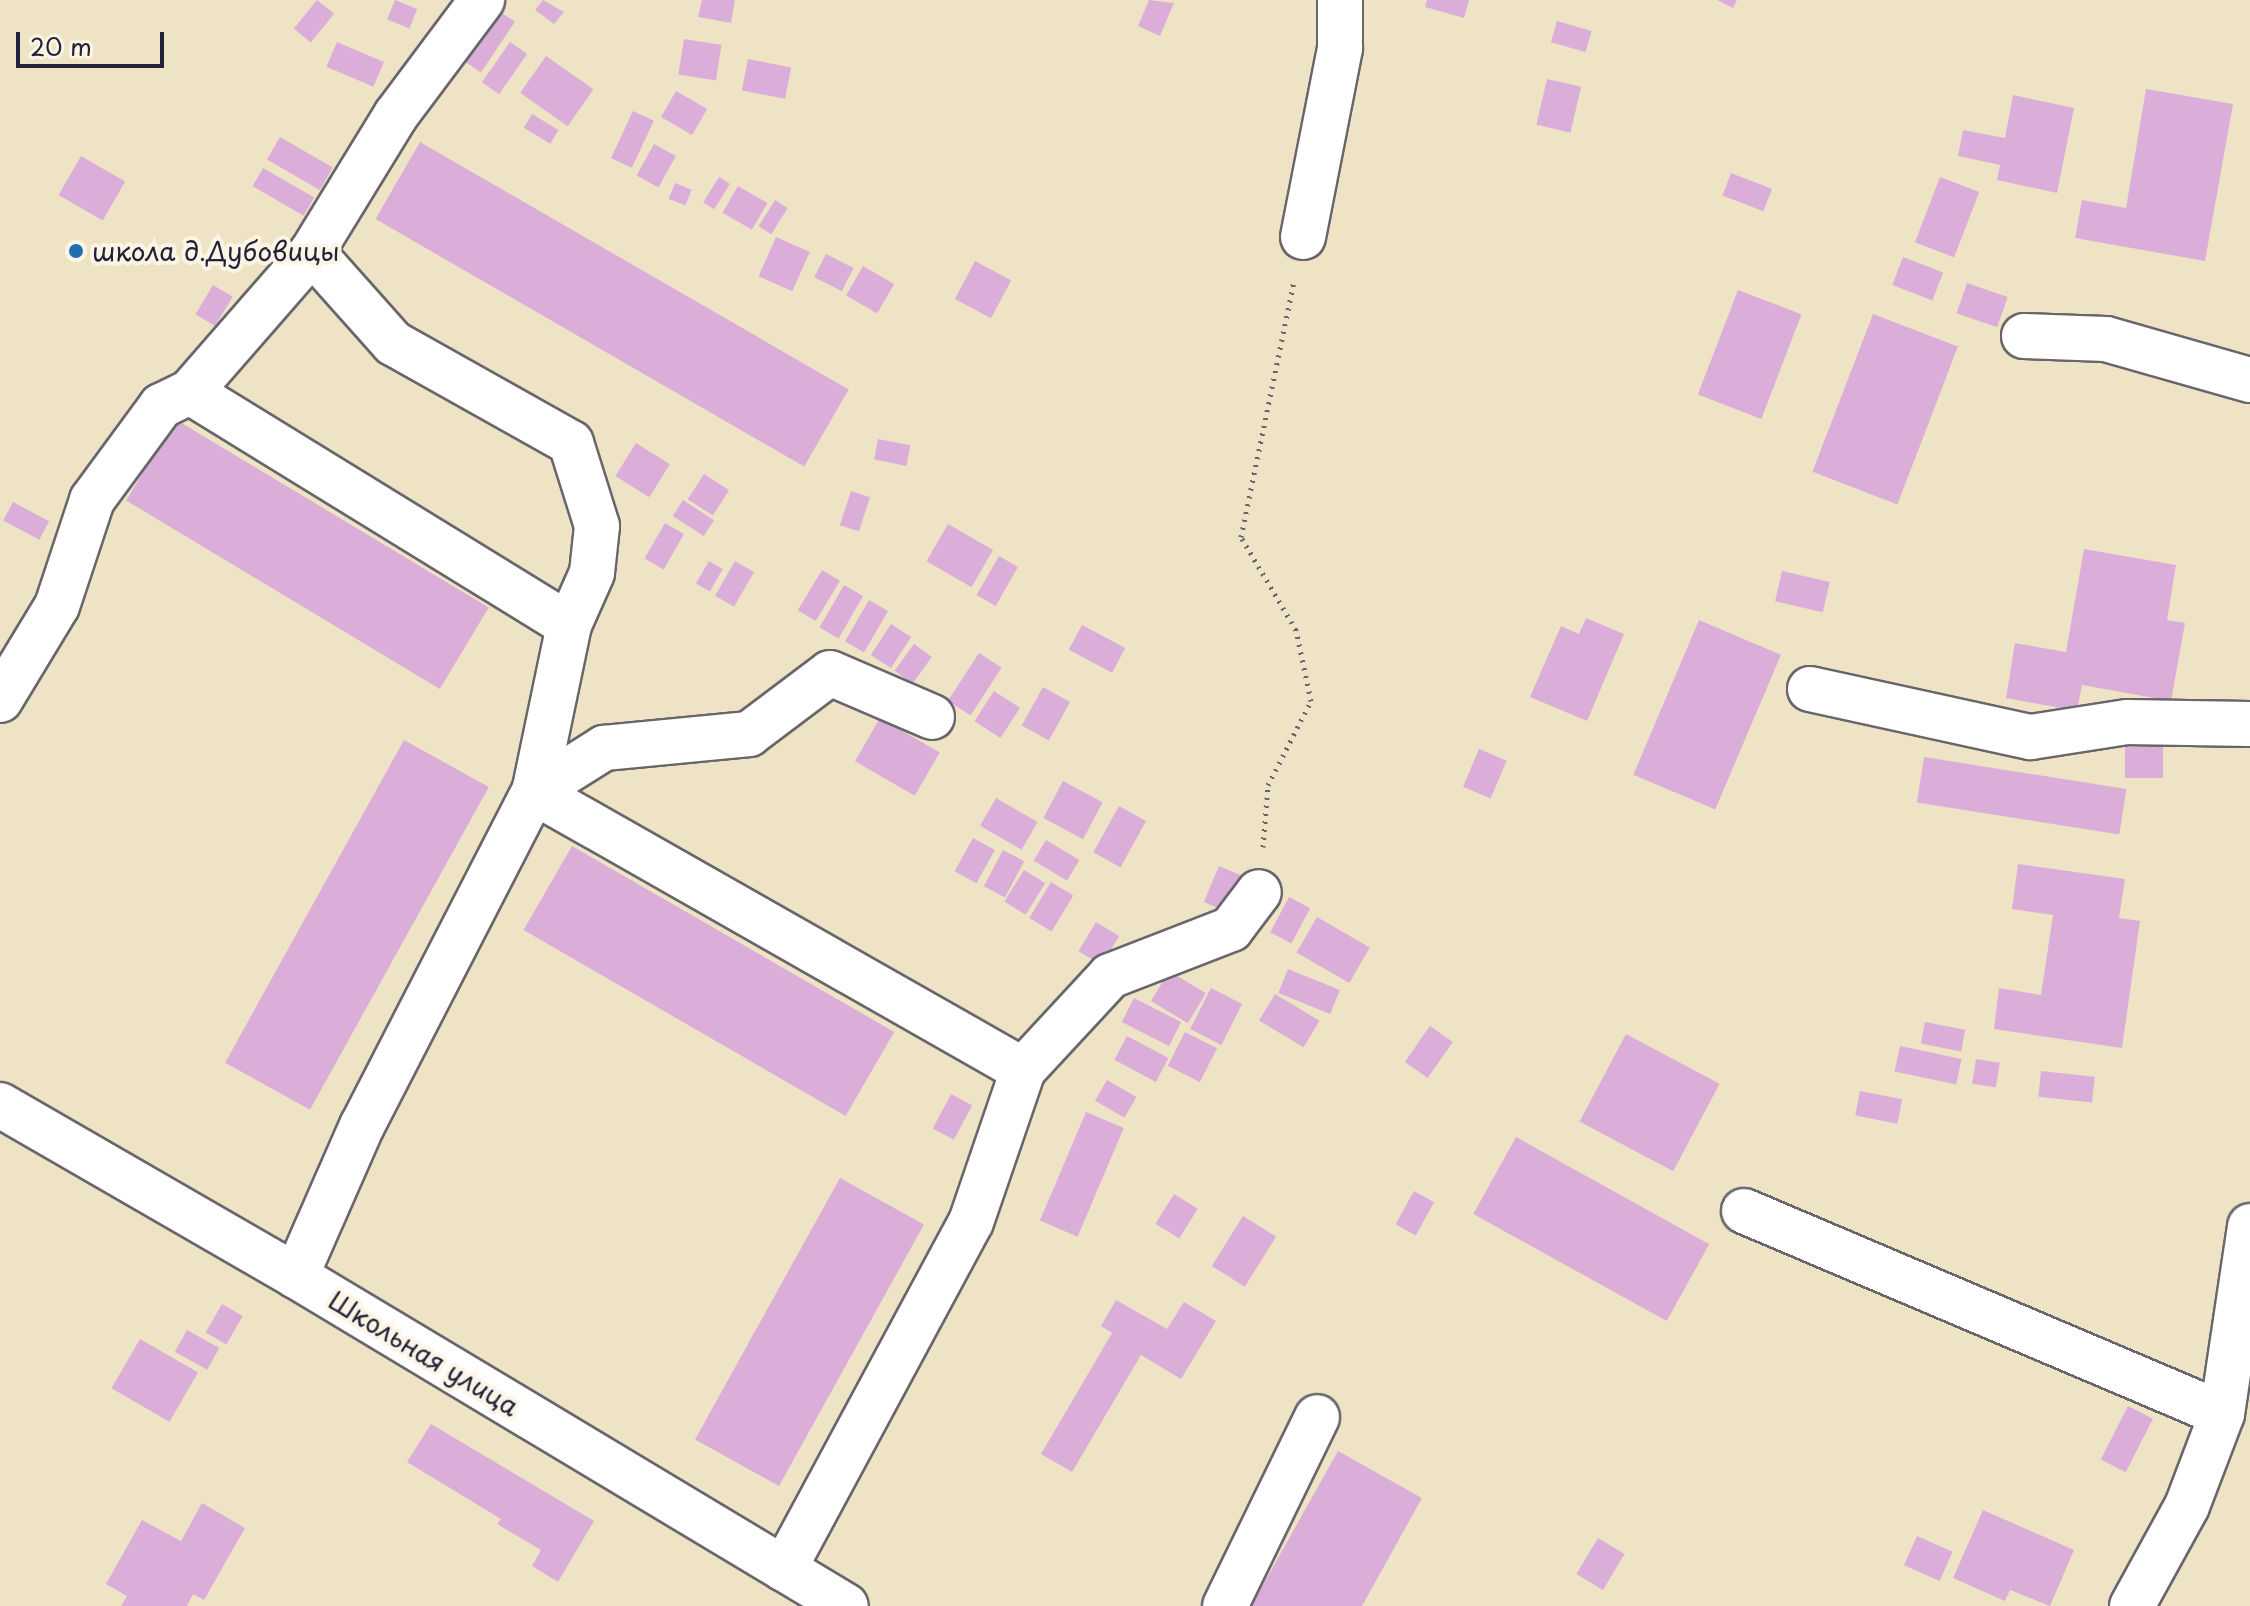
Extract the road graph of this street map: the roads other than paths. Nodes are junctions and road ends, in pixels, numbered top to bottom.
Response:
1 (482, 0) edge
2 (1340, 0) edge
3 (1303, 237) road end
4 (312, 252) junction
5 (2024, 336) dead end
6 (2250, 380) edge
7 (190, 392) junction
8 (569, 625) junction
9 (1810, 689) dead end
10 (0, 700) edge
11 (932, 717) dead end
12 (2250, 724) edge
13 (534, 792) junction
14 (1259, 892) road end
15 (1023, 1070) junction
16 (0, 1105) edge
17 (1744, 1211) dead end
18 (2250, 1226) edge
19 (296, 1276) junction
20 (2222, 1414) junction
21 (1317, 1417) dead end
22 (784, 1569) junction
23 (846, 1606) edge
24 (1225, 1606) edge
25 (2132, 1606) edge

1 - 4 street
2 - 3 street
4 - 7 street
4 - 8 street
5 - 6 street
7 - 8 street
7 - 10 street
8 - 13 street
9 - 12 street
11 - 13 street
13 - 15 street
13 - 19 street
14 - 15 street
15 - 22 street
16 - 19 street, Школьная улица
17 - 20 street
18 - 20 street
19 - 22 street, Школьная улица
20 - 25 street
21 - 24 street
22 - 23 street, Школьная улица

